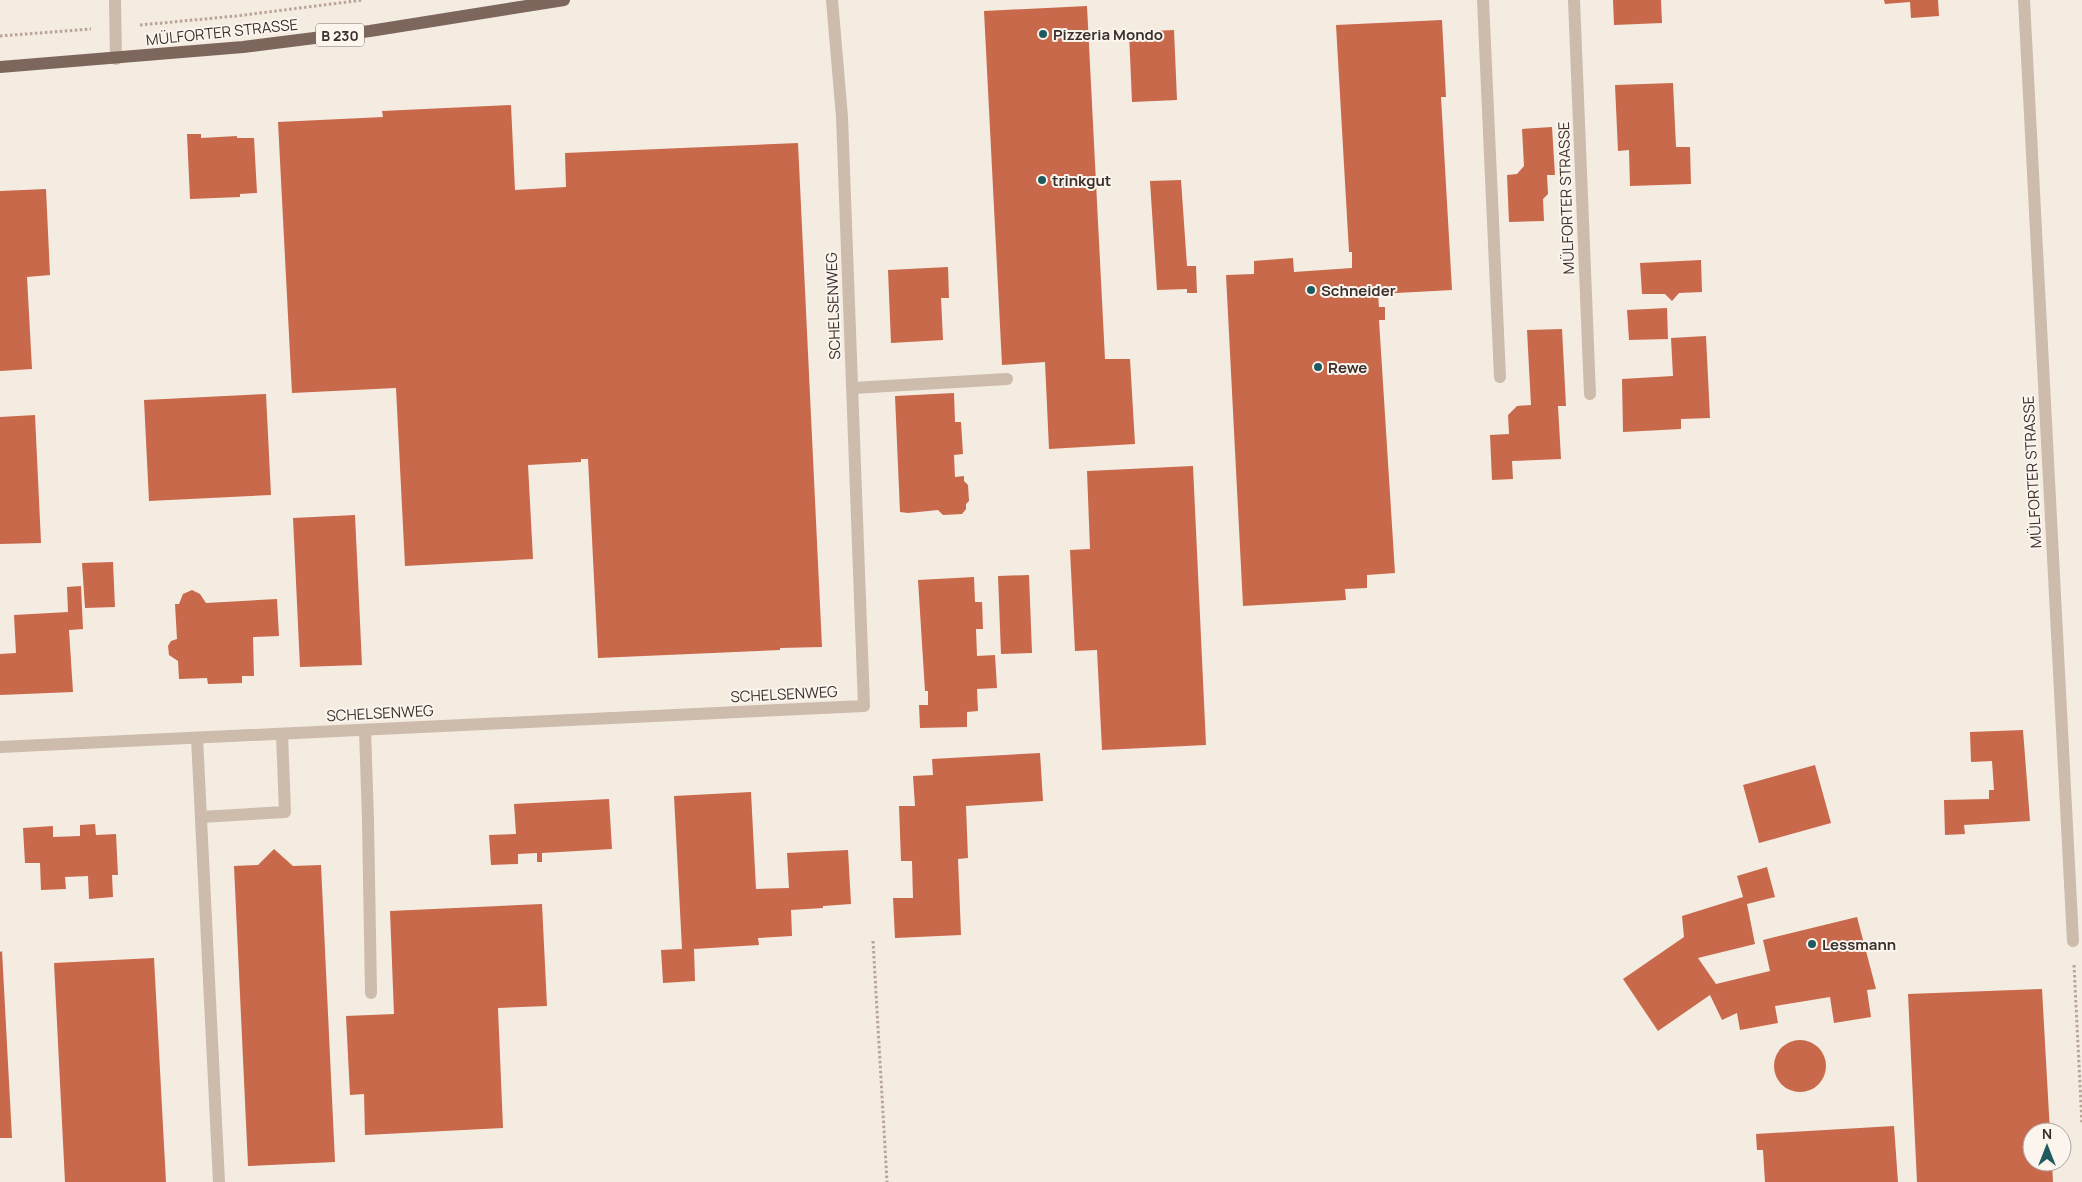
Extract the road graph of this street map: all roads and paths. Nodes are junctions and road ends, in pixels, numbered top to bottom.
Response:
1 (115, 0) edge
2 (363, 0) edge
3 (564, 0) edge
4 (832, 0) edge
5 (1483, 0) edge
6 (1574, 0) edge
7 (2024, 0) edge
8 (115, 28) junction
9 (0, 36) edge
10 (116, 59) junction
11 (0, 67) edge
12 (1500, 377) dead end
13 (1007, 379) dead end
14 (853, 388) junction
15 (1590, 394) dead end
16 (365, 730) junction
17 (282, 734) junction
18 (197, 738) junction
19 (0, 747) edge
20 (201, 817) junction
21 (873, 941) dead end
22 (2073, 942) joint
23 (371, 993) dead end
24 (2082, 1124) edge
25 (219, 1182) edge
26 (887, 1182) edge

1 - 8 street
2 - 8 path
3 - 10 main road, MÜLFORTER STRASSE / B 230
4 - 14 street, SCHELSENWEG
5 - 12 street
6 - 15 street, MÜLFORTER STRASSE
7 - 22 street, MÜLFORTER STRASSE
8 - 9 path
8 - 10 street
10 - 11 main road, MÜLFORTER STRASSE / B 230
13 - 14 street
14 - 16 street, SCHELSENWEG
16 - 17 street, SCHELSENWEG
16 - 23 street
17 - 18 street, SCHELSENWEG
17 - 20 street
18 - 19 street, SCHELSENWEG
18 - 20 street
20 - 25 street
21 - 26 path
22 - 24 path

